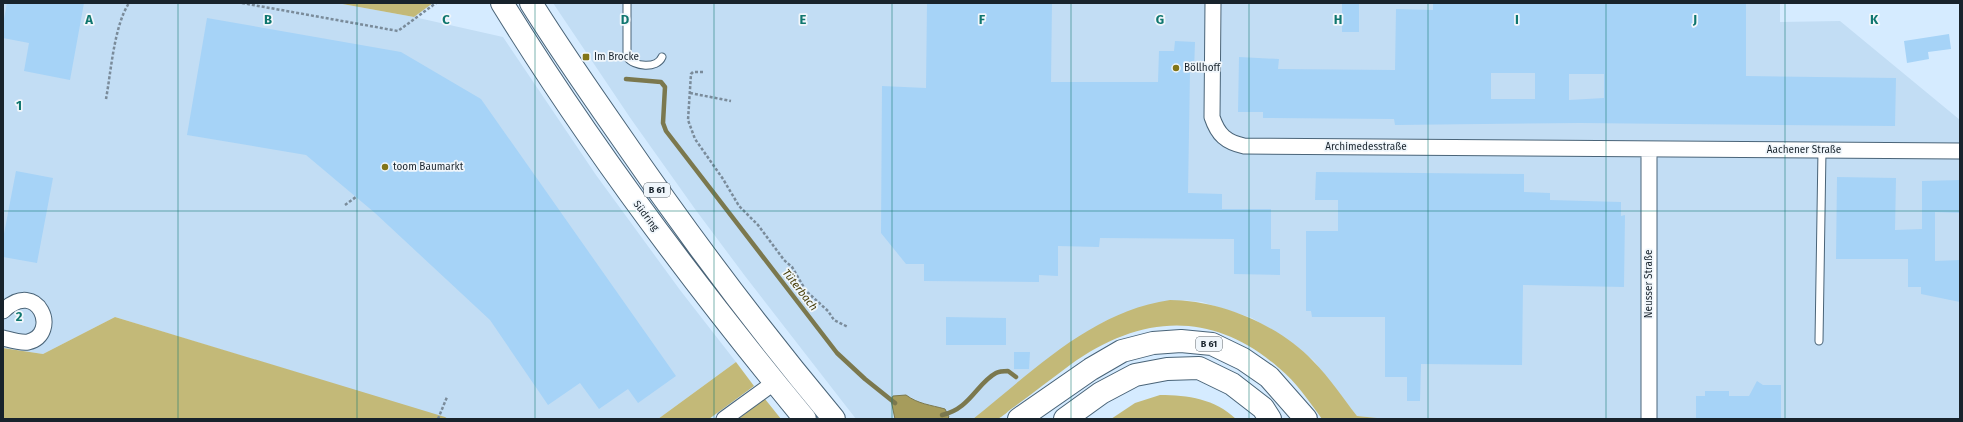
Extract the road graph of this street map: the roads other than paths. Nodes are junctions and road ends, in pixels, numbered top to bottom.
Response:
1 (502, 3) edge
2 (531, 3) edge
3 (627, 3) edge
4 (1213, 3) edge
5 (662, 57) dead end
6 (1649, 149) junction
7 (1822, 150) junction
8 (1960, 151) edge
9 (3, 311) edge
10 (3, 338) edge
11 (1819, 341) dead end
12 (774, 382) junction
13 (724, 419) edge
14 (805, 419) edge
15 (834, 419) edge
16 (1019, 419) edge
17 (1065, 419) edge
18 (1270, 419) edge
19 (1306, 419) edge
20 (1649, 419) edge

1 - 12 main road, Südring / B 61
2 - 15 main road, B 61
3 - 5 lane
4 - 6 street, Archimedesstraße
6 - 7 street, Aachener Straße
6 - 20 street, Neusser Straße
7 - 8 street, Aachener Straße
7 - 11 lane
9 - 10 street
12 - 13 street
12 - 14 main road, Südring / B 61
16 - 19 main road, B 61
17 - 18 main road

